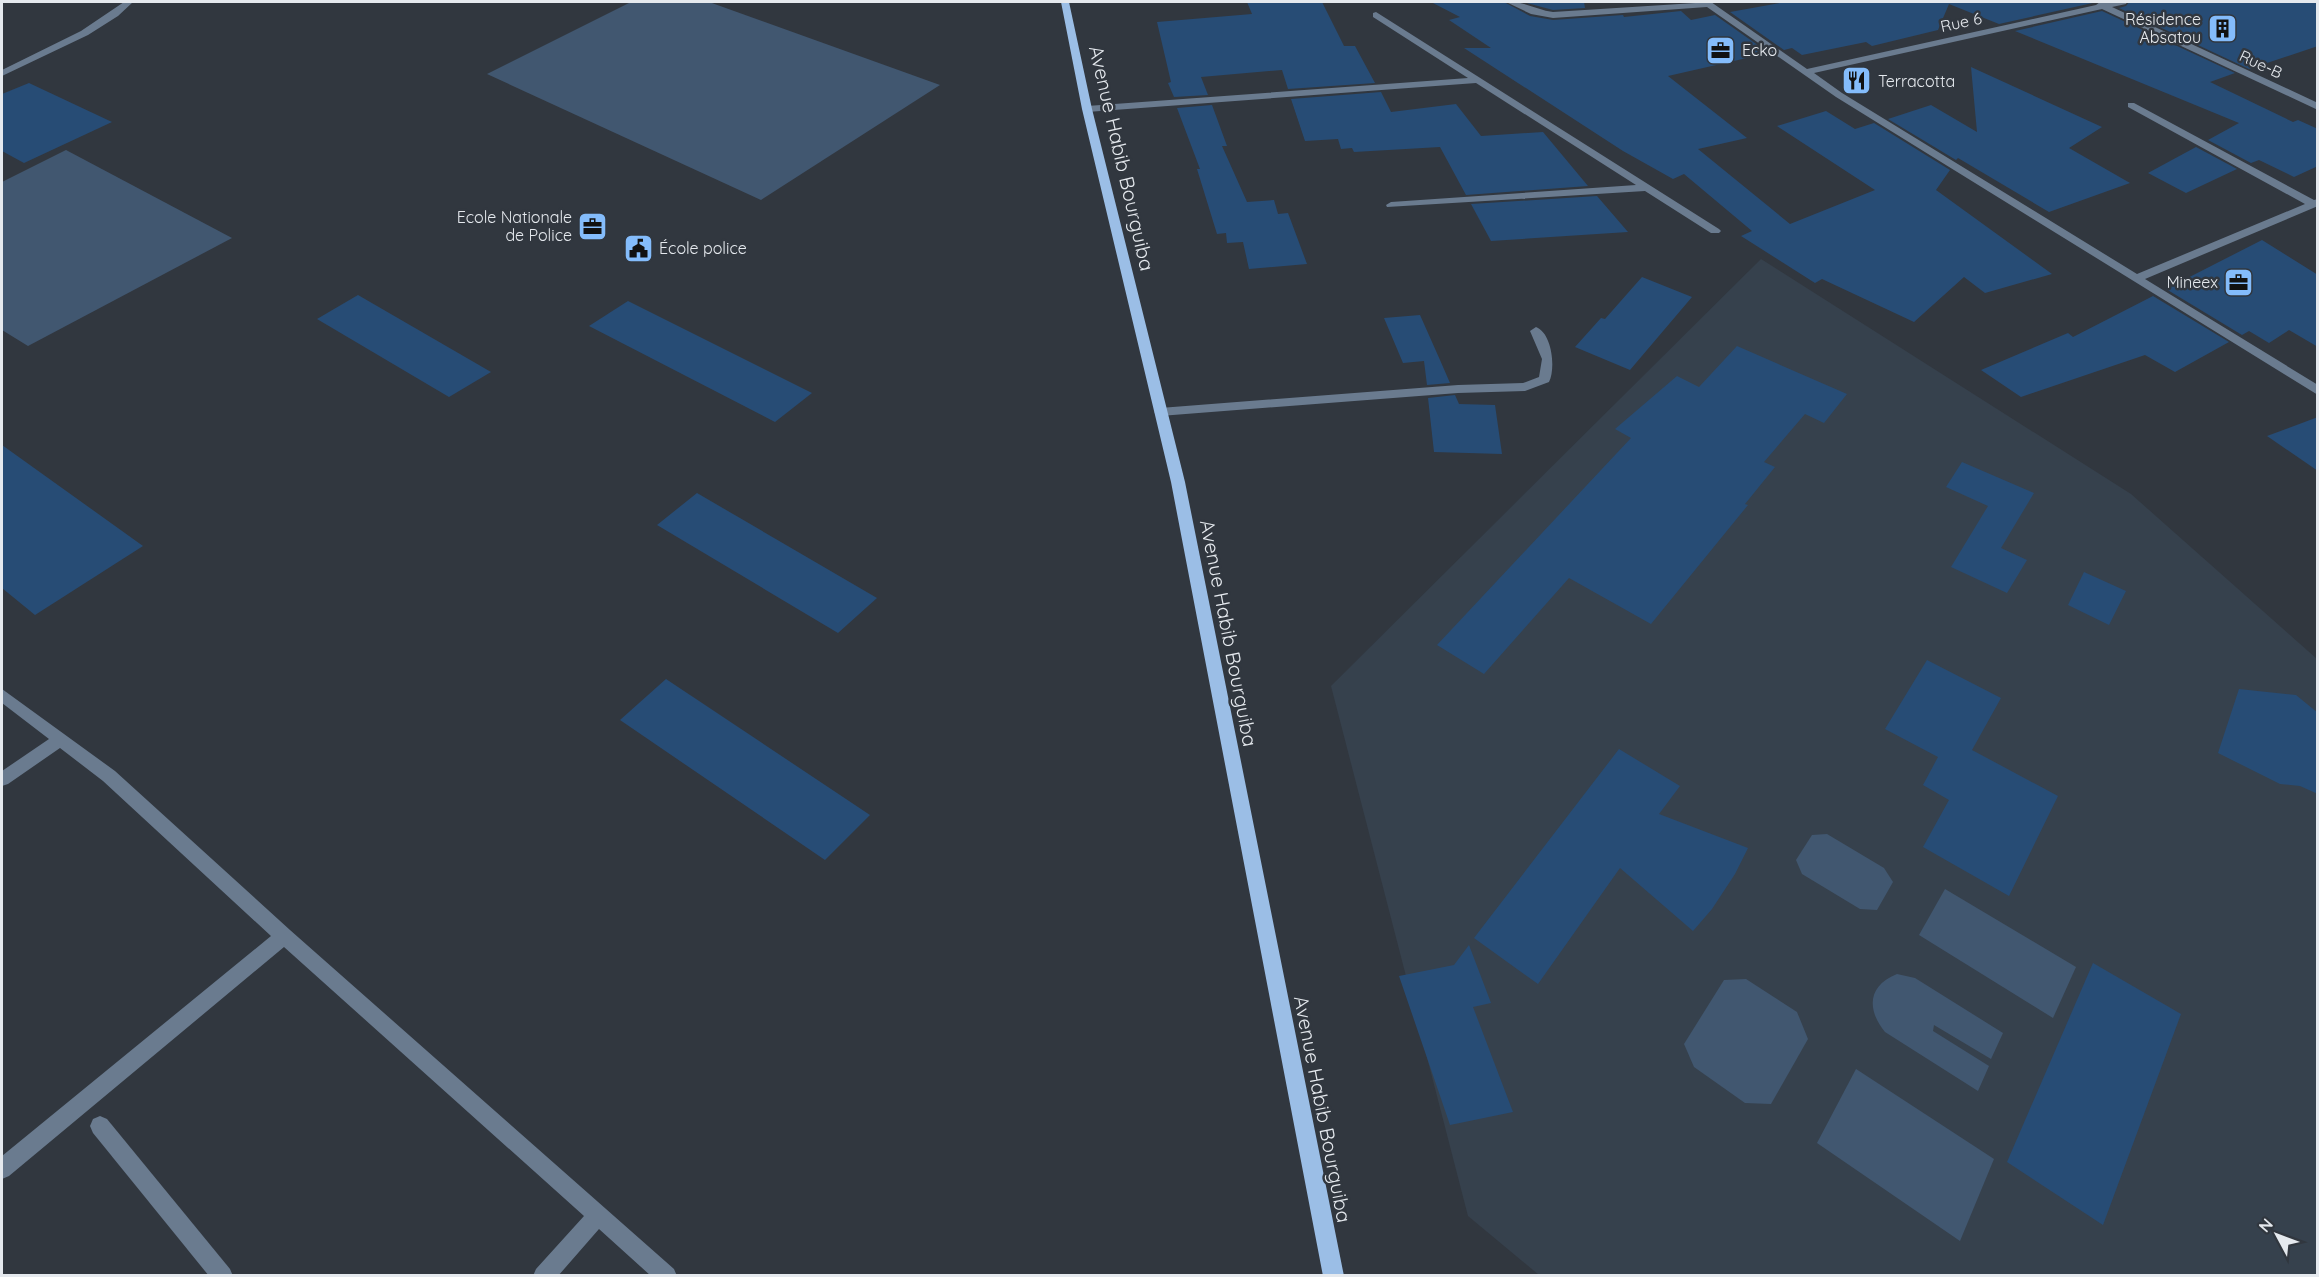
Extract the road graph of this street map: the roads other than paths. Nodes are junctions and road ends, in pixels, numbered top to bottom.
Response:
1 (129, 2) edge
2 (1065, 2) edge
3 (1510, 2) edge
4 (2123, 2) edge
5 (1707, 3) edge
6 (2099, 4) edge
7 (1376, 15) dead end
8 (1805, 72) junction
9 (2, 73) edge
10 (1478, 80) junction
11 (2131, 105) dead end
12 (2318, 107) edge
13 (1087, 109) junction
14 (1646, 188) junction
15 (2315, 203) edge
16 (1391, 205) dead end
17 (1715, 231) dead end
18 (2137, 278) junction
19 (1536, 331) dead end
20 (2318, 391) edge
21 (1160, 412) junction
22 (2, 695) edge
23 (60, 740) junction
24 (2, 779) edge
25 (284, 936) junction
26 (100, 1126) dead end
27 (2, 1169) edge
28 (598, 1215) junction
29 (223, 1275) edge
30 (543, 1275) edge
31 (667, 1275) edge
32 (1334, 1275) edge

1 - 9 street
2 - 13 main road, Avenue Habib Bourguiba
3 - 5 street
4 - 6 street, Rue 6
5 - 8 street
6 - 8 street, Rue 6
6 - 12 street, Rue-B
7 - 10 street
8 - 18 street
10 - 13 street
10 - 14 street
11 - 15 street
13 - 21 main road, Avenue Habib Bourguiba
14 - 16 street
14 - 17 street
15 - 18 street
18 - 20 street
19 - 21 street
21 - 32 main road, Avenue Habib Bourguiba
22 - 23 street
23 - 24 street
23 - 25 street
25 - 27 street
25 - 28 street
26 - 29 street
28 - 30 street
28 - 31 street

